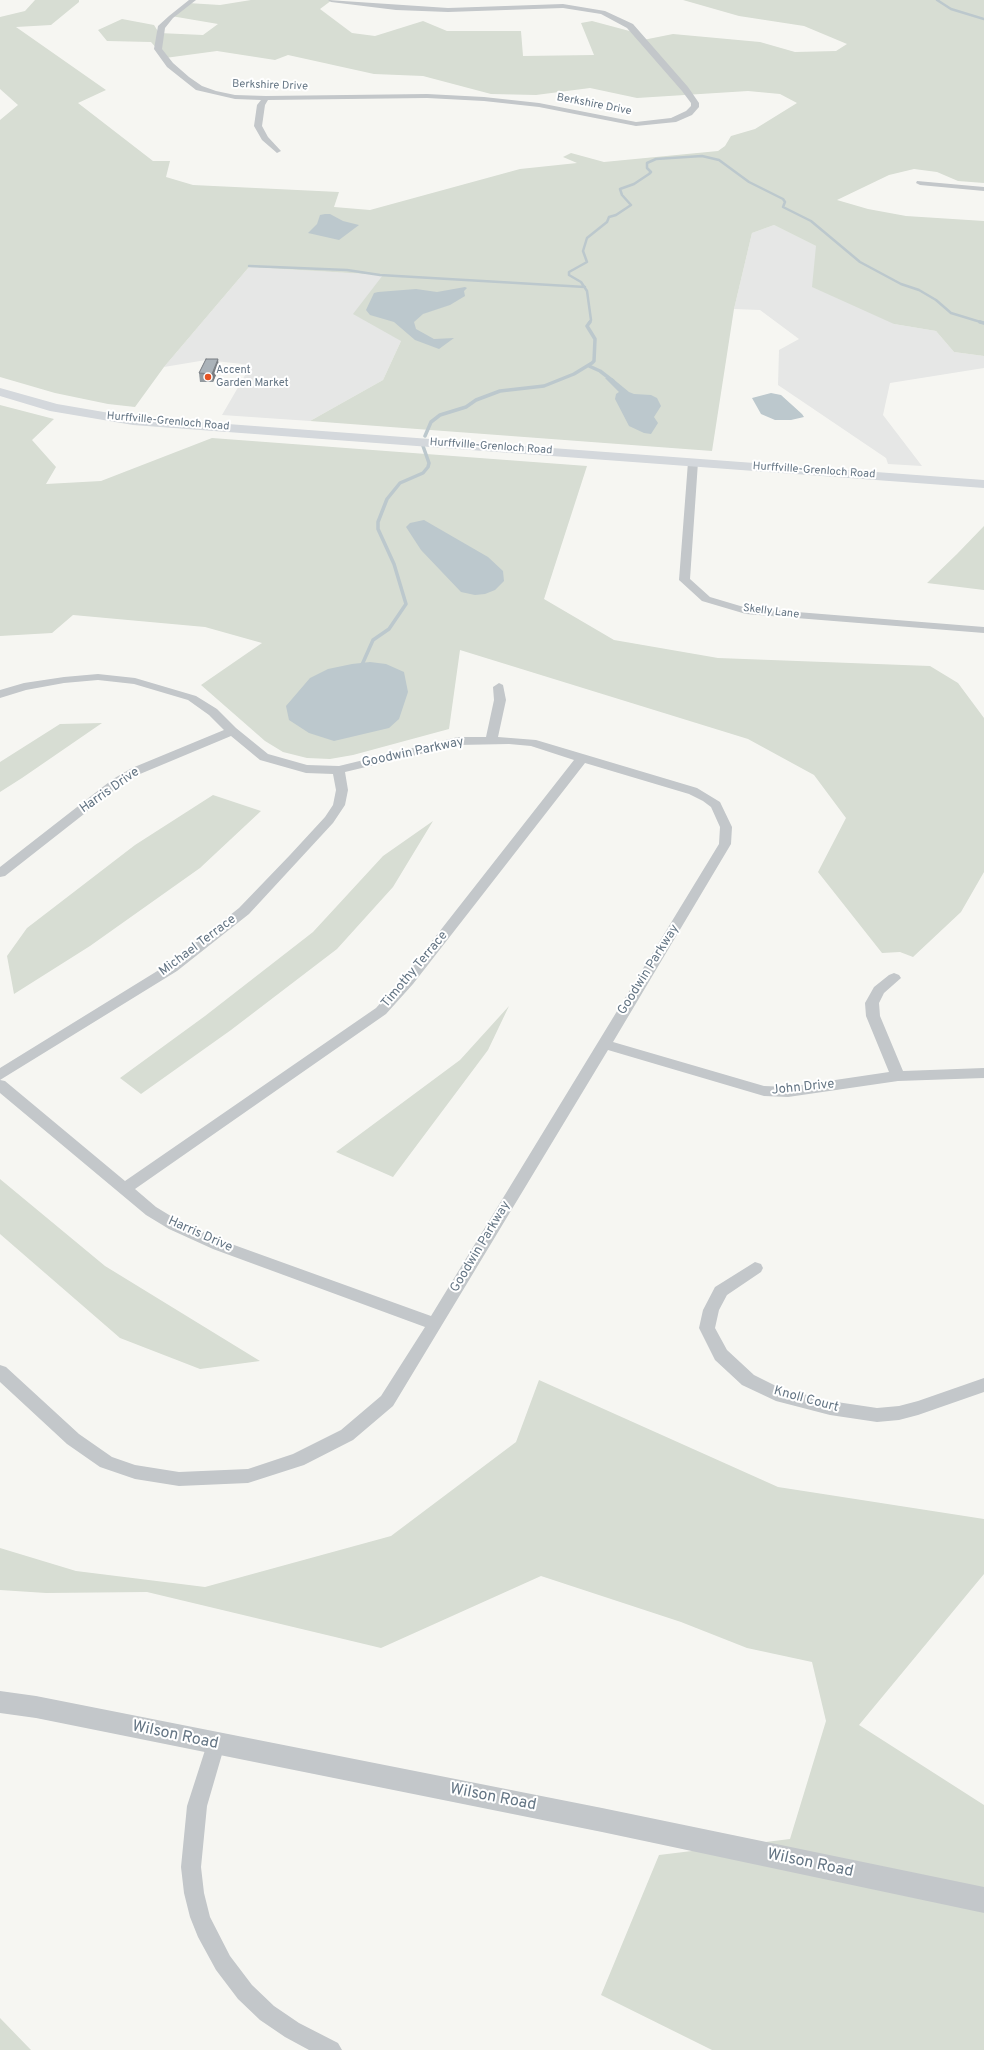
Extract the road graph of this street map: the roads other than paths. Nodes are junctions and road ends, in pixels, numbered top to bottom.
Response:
1 (193, 0) edge
2 (331, 0) edge
3 (266, 98) junction
4 (277, 151) dead end
5 (920, 183) dead end
6 (984, 189) edge
7 (0, 392) edge
8 (694, 462) junction
9 (984, 484) edge
10 (984, 630) edge
11 (499, 687) dead end
12 (0, 694) edge
13 (232, 731) junction
14 (491, 740) junction
15 (582, 758) junction
16 (339, 770) junction
17 (0, 873) edge
18 (894, 978) dead end
19 (603, 1044) junction
20 (984, 1073) edge
21 (0, 1075) edge
22 (898, 1076) junction
23 (0, 1086) edge
24 (124, 1189) junction
25 (755, 1268) dead end
26 (435, 1324) junction
27 (0, 1372) edge
28 (984, 1385) edge
29 (0, 1702) edge
30 (216, 1744) junction
31 (984, 1900) edge
32 (331, 2050) edge

1 - 3 street, Berkshire Drive
2 - 3 street, Berkshire Drive
3 - 4 street
5 - 6 street
7 - 8 main road, Hurffville-Grenloch Road
8 - 9 main road, Hurffville-Grenloch Road
8 - 10 street, Skelly Lane
11 - 14 street
12 - 13 street, Goodwin Parkway
13 - 16 street, Goodwin Parkway
13 - 17 street, Harris Drive
14 - 15 street, Goodwin Parkway
14 - 16 street, Goodwin Parkway
15 - 19 street, Goodwin Parkway
15 - 24 street, Timothy Terrace
16 - 21 street, Michael Terrace
18 - 22 street
19 - 22 street, John Drive
19 - 26 street, Goodwin Parkway
20 - 22 street, John Drive
23 - 24 street, Harris Drive
24 - 26 street, Harris Drive
25 - 28 street, Knoll Court
26 - 27 street, Goodwin Parkway
29 - 30 street, Wilson Road
30 - 31 street, Wilson Road
30 - 32 street

